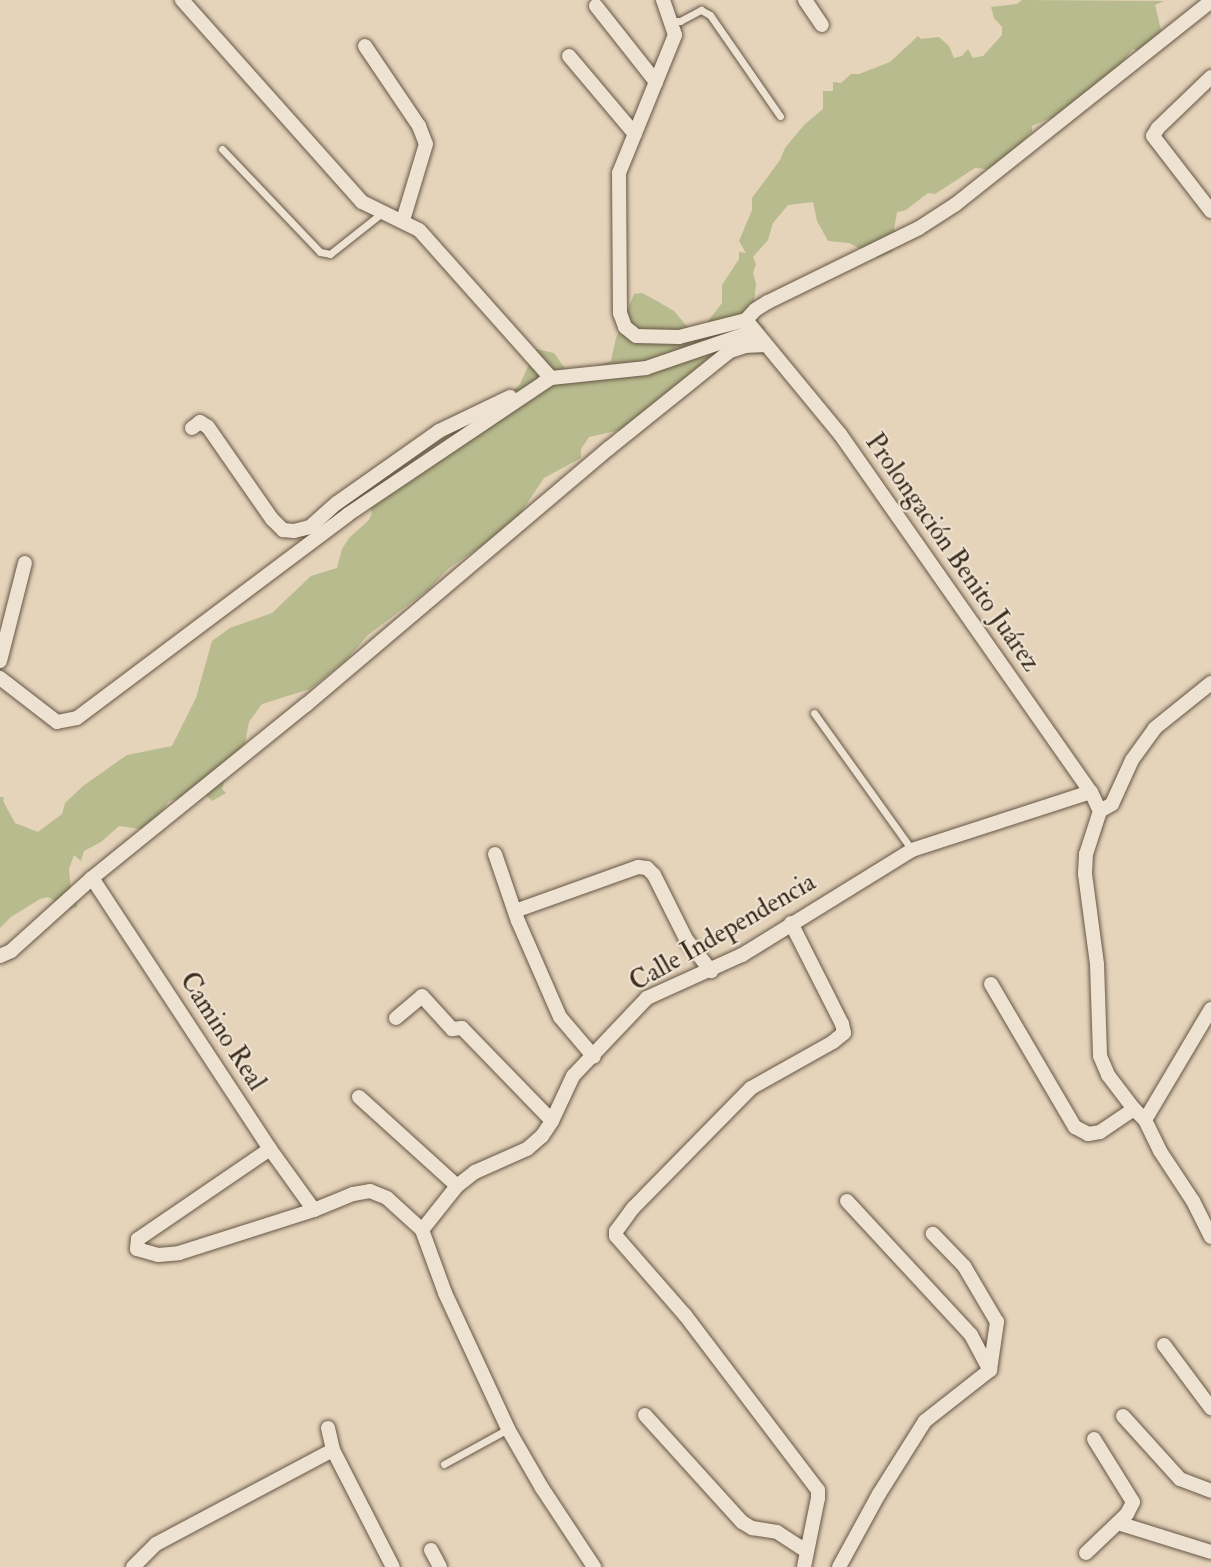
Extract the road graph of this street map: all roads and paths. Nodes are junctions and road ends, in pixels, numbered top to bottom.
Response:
1 (182, 0) edge
2 (663, 0) edge
3 (805, 0) edge
4 (1211, 1) edge
5 (596, 6) dead end
6 (670, 21) junction
7 (822, 25) dead end
8 (365, 46) dead end
9 (569, 56) dead end
10 (1211, 77) edge
11 (656, 82) junction
12 (780, 116) dead end
13 (635, 134) junction
14 (222, 149) dead end
15 (1211, 211) edge
16 (382, 213) junction
17 (403, 220) junction
18 (750, 326) junction
19 (765, 345) junction
20 (551, 378) junction
21 (192, 428) dead end
22 (25, 563) dead end
23 (0, 662) edge
24 (0, 678) edge
25 (1211, 683) edge
26 (814, 713) dead end
27 (1091, 792) junction
28 (1100, 811) junction
29 (912, 850) junction
30 (495, 854) dead end
31 (92, 878) junction
32 (515, 911) junction
33 (791, 923) junction
34 (0, 956) edge
35 (711, 971) junction
36 (992, 984) dead end
37 (1211, 1009) edge
38 (396, 1018) dead end
39 (594, 1057) junction
40 (359, 1097) dead end
41 (1134, 1109) junction
42 (1145, 1119) junction
43 (552, 1121) junction
44 (270, 1149) junction
45 (457, 1186) junction
46 (847, 1201) dead end
47 (314, 1210) junction
48 (422, 1230) junction
49 (933, 1234) dead end
50 (1211, 1237) edge
51 (1164, 1345) dead end
52 (990, 1370) junction
53 (1211, 1408) edge
54 (645, 1415) dead end
55 (1123, 1416) dead end
56 (328, 1428) dead end
57 (508, 1429) junction
58 (1094, 1439) dead end
59 (333, 1450) junction
60 (444, 1464) dead end
61 (1211, 1491) edge
62 (1118, 1523) junction
63 (431, 1550) dead end
64 (806, 1551) junction
65 (1211, 1552) edge
66 (1086, 1553) dead end
67 (133, 1567) edge
68 (393, 1567) edge
69 (440, 1567) edge
70 (594, 1567) edge
71 (804, 1567) edge
72 (839, 1567) edge

1 - 16 street
2 - 6 street
3 - 7 street
4 - 18 street
5 - 11 street
6 - 11 street
6 - 12 lane
8 - 17 street
9 - 13 street
10 - 15 street
11 - 13 street
13 - 18 street
14 - 16 lane
16 - 17 street
17 - 20 street
18 - 19 street, Prolongación Benito Juárez
18 - 20 street
19 - 27 street, Prolongación Benito Juárez
19 - 31 street
20 - 21 street
20 - 24 street
22 - 23 street
25 - 28 street
26 - 29 lane
27 - 28 street, Prolongación Benito Juárez
27 - 29 street, Calle Independencia
28 - 41 street
29 - 33 street, Calle Independencia
30 - 32 street
31 - 34 street
31 - 44 street, Camino Real
32 - 35 street
32 - 39 street
33 - 35 street, Calle Independencia
33 - 64 street
35 - 39 street, Calle Independencia
36 - 41 street
37 - 42 street
38 - 43 street
39 - 43 street, Calle Independencia
40 - 45 street
41 - 42 street
42 - 50 street
43 - 45 street, Calle Independencia
44 - 47 street, Camino Real
44 - 47 street
45 - 48 street, Calle Independencia
46 - 52 street
47 - 48 street
48 - 57 street
49 - 52 street
51 - 53 street
52 - 72 street
54 - 64 street
55 - 61 street
56 - 59 street
57 - 60 lane
57 - 70 street
58 - 62 street
59 - 67 street
59 - 68 street
62 - 65 street
62 - 66 street
63 - 69 street
64 - 71 street

